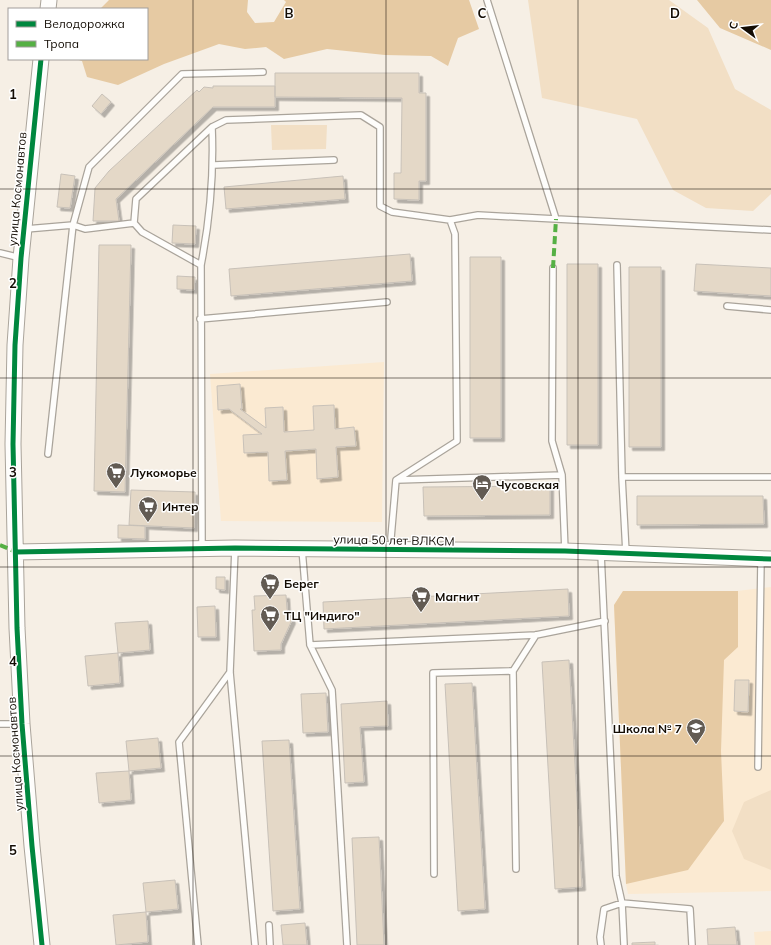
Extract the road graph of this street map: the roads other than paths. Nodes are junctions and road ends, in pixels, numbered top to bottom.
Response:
1 (486, 0) edge
2 (41, 60) edge
3 (263, 72) dead end
4 (212, 127) junction
5 (334, 160) dead end
6 (214, 165) junction
7 (556, 219) junction
8 (450, 220) junction
9 (134, 223) junction
10 (73, 225) junction
11 (23, 229) junction
12 (771, 230) edge
13 (0, 252) edge
14 (21, 258) junction
15 (201, 265) junction
16 (617, 265) dead end
17 (553, 268) dead end
18 (387, 302) dead end
19 (727, 306) dead end
20 (771, 310) edge
21 (200, 319) junction
22 (48, 454) dead end
23 (562, 475) junction
24 (622, 477) junction
25 (771, 477) edge
26 (396, 480) junction
27 (235, 548) junction
28 (302, 548) junction
29 (202, 549) junction
30 (394, 550) junction
31 (565, 551) junction
32 (16, 552) junction
33 (601, 554) junction
34 (626, 554) junction
35 (766, 559) edge
36 (604, 621) junction
37 (536, 635) junction
38 (310, 645) junction
39 (513, 671) junction
40 (230, 672) junction
41 (0, 724) edge
42 (22, 724) junction
43 (758, 767) dead end
44 (516, 869) dead end
45 (434, 874) dead end
46 (622, 903) junction
47 (269, 925) dead end
48 (42, 945) edge
49 (198, 945) edge
50 (255, 945) edge
51 (270, 945) edge
52 (347, 945) edge
53 (601, 945) edge
54 (624, 945) edge
55 (692, 945) edge

1 - 7 lane
2 - 11 street, улица Космонавтов
3 - 10 lane
4 - 6 lane
4 - 8 lane
4 - 9 lane
5 - 6 lane
6 - 15 lane
7 - 8 lane
7 - 12 lane
8 - 26 lane
9 - 10 lane
9 - 15 lane
10 - 11 lane
10 - 22 lane
11 - 14 street, улица Космонавтов
13 - 14 lane
14 - 32 street, улица Космонавтов
15 - 21 lane
16 - 24 lane
17 - 23 lane
18 - 21 lane
19 - 20 lane
21 - 29 lane
23 - 26 lane
23 - 31 lane
24 - 25 lane
24 - 34 lane
26 - 30 lane
27 - 28 street, улица 50 лет ВЛКСМ
27 - 29 street, улица 50 лет ВЛКСМ
27 - 40 lane
28 - 30 street, улица 50 лет ВЛКСМ
28 - 38 lane
29 - 32 street, улица 50 лет ВЛКСМ
30 - 31 street, улица 50 лет ВЛКСМ
31 - 33 street, улица 50 лет ВЛКСМ
32 - 42 street, улица Космонавтов
33 - 34 street, улица 50 лет ВЛКСМ
33 - 36 lane
34 - 35 street, улица 50 лет ВЛКСМ
35 - 43 lane
36 - 37 lane
36 - 46 lane
37 - 38 lane
37 - 39 lane
38 - 52 lane
39 - 44 lane
39 - 45 lane
40 - 49 lane
40 - 50 lane
41 - 42 lane
42 - 48 street, улица Космонавтов
46 - 53 lane
46 - 54 lane
46 - 55 lane
47 - 51 lane

